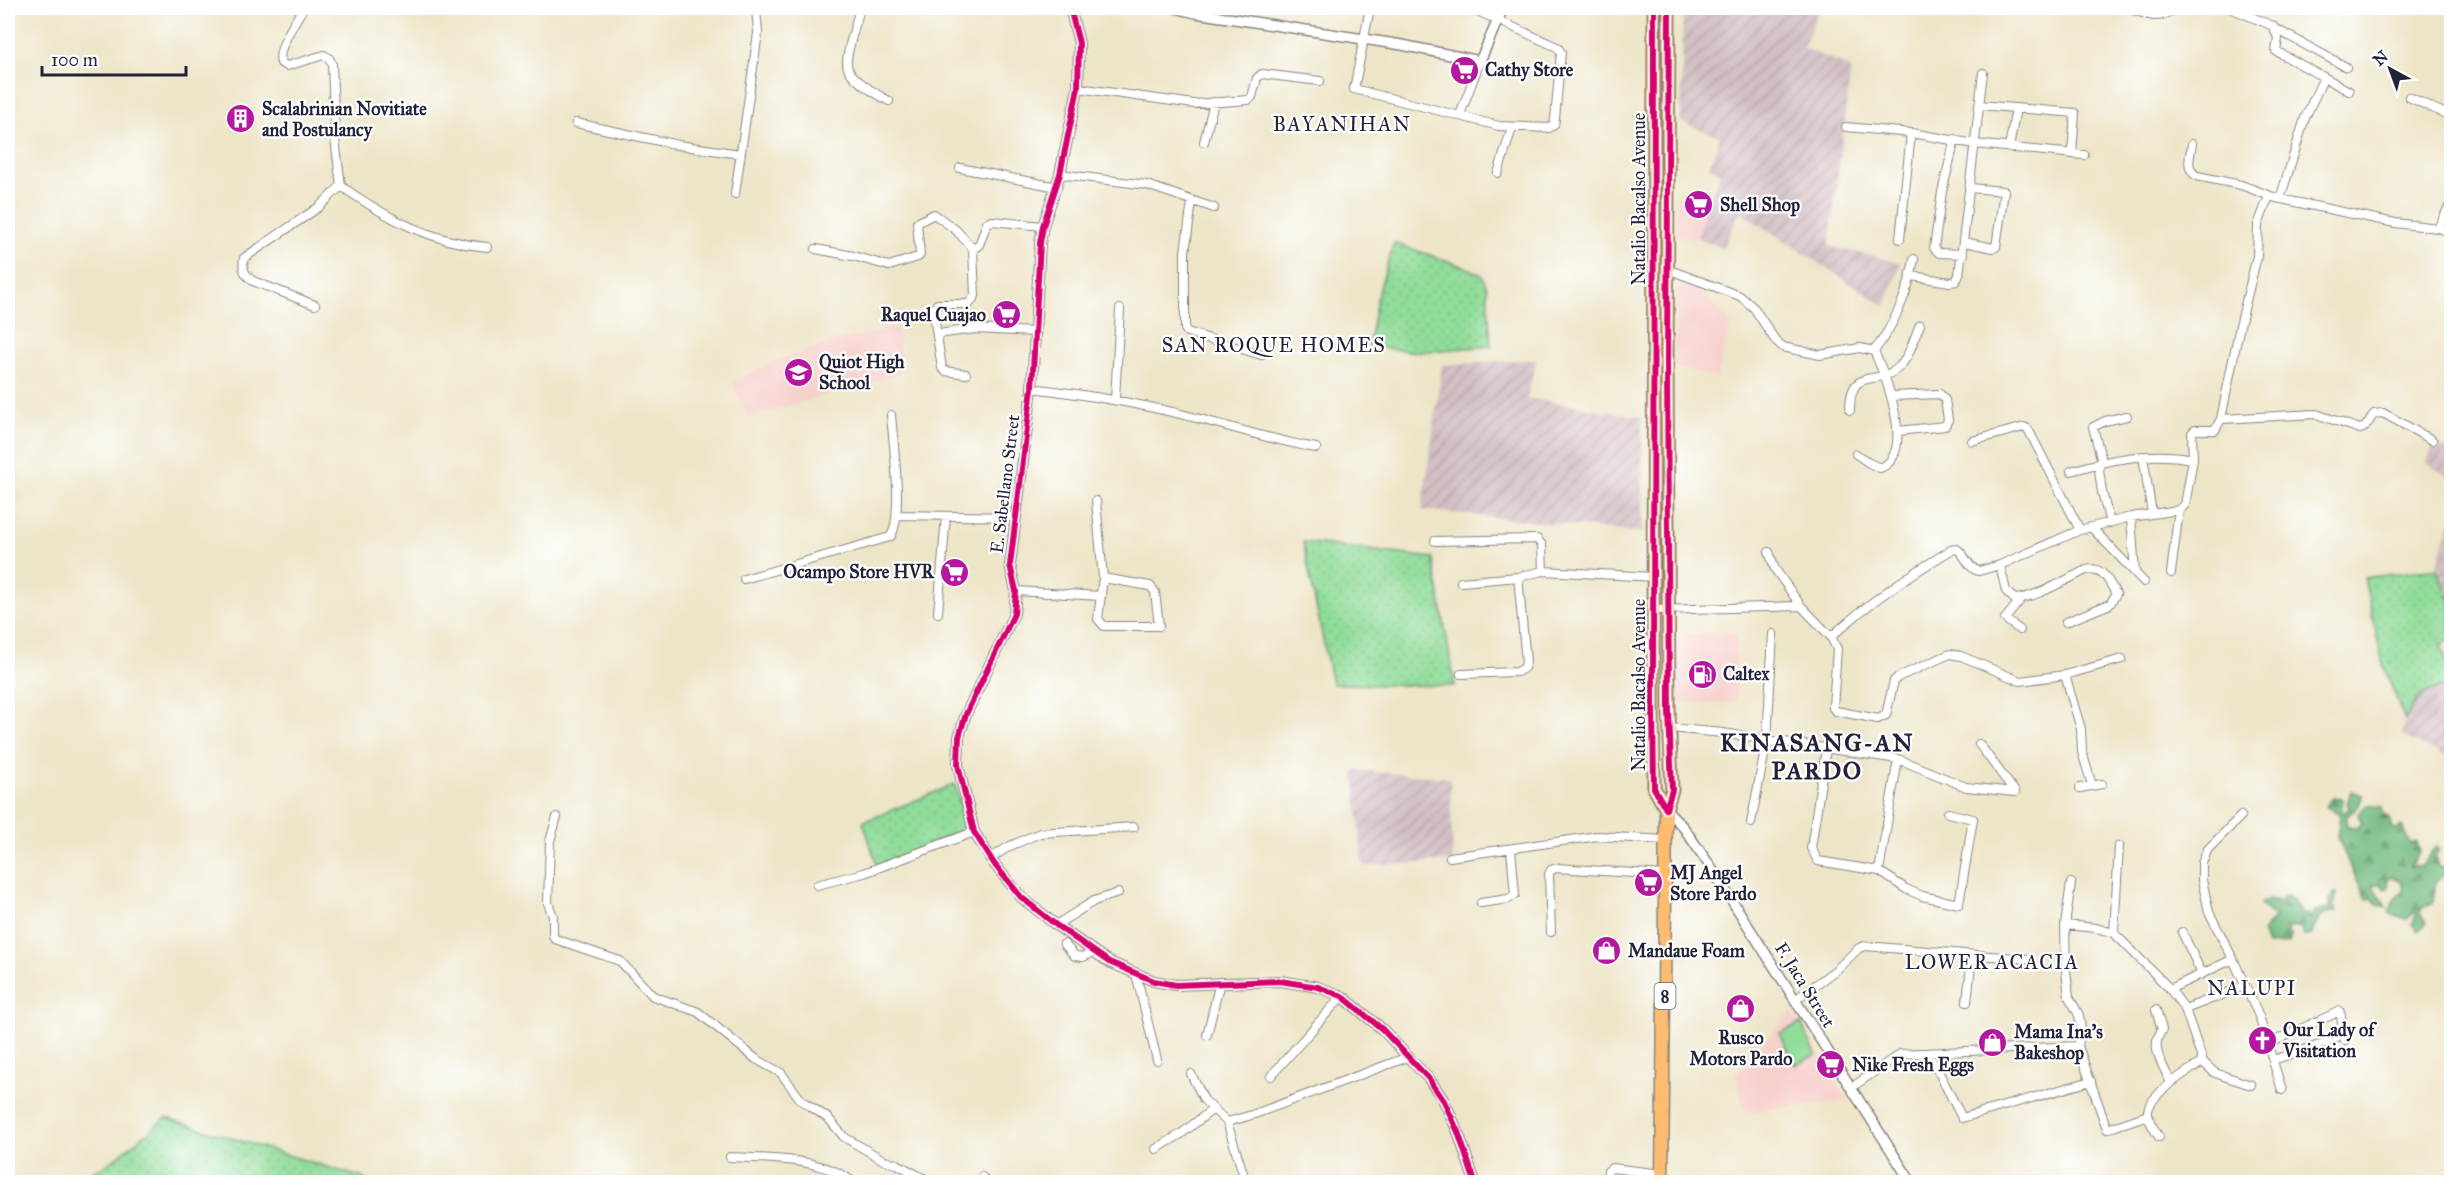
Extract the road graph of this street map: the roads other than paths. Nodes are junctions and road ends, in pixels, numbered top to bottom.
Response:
1 (303, 8) edge
2 (756, 8) edge
3 (860, 8) edge
4 (1070, 8) edge
5 (1175, 8) edge
6 (1370, 8) edge
7 (1471, 8) edge
8 (1503, 8) edge
9 (1654, 8) edge
10 (1669, 8) edge
11 (2129, 8) edge
12 (2175, 8) edge
13 (2230, 8) edge
14 (1497, 20) junction
15 (2276, 29) junction
16 (1364, 40) junction
17 (1480, 61) junction
18 (2346, 67) dead end
19 (1983, 73) dead end
20 (2324, 76) junction
21 (1320, 81) dead end
22 (1078, 88) junction
23 (2349, 90) dead end
24 (2409, 97) dead end
25 (889, 101) dead end
26 (1214, 102) junction
27 (1979, 105) junction
28 (2016, 108) junction
29 (1460, 115) junction
30 (2451, 117) edge
31 (576, 123) dead end
32 (1846, 127) dead end
33 (1512, 128) junction
34 (1911, 133) junction
35 (1955, 139) junction
36 (1204, 142) dead end
37 (1975, 144) junction
38 (2192, 144) dead end
39 (2009, 148) junction
40 (740, 154) junction
41 (2072, 154) junction
42 (2084, 155) dead end
43 (960, 168) dead end
44 (1498, 173) dead end
45 (1060, 174) junction
46 (341, 186) junction
47 (1057, 187) junction
48 (1970, 188) junction
49 (735, 194) dead end
50 (2269, 196) junction
51 (2280, 199) junction
52 (2451, 201) edge
53 (1192, 202) junction
54 (1214, 208) dead end
55 (1043, 226) junction
56 (2438, 228) junction
57 (2451, 233) edge
58 (1900, 239) dead end
59 (1964, 242) junction
60 (487, 247) dead end
61 (816, 249) dead end
62 (973, 249) junction
63 (1963, 254) junction
64 (1914, 260) dead end
65 (1667, 269) junction
66 (1912, 276) junction
67 (315, 305) dead end
68 (1120, 309) dead end
69 (1920, 325) dead end
70 (1035, 332) junction
71 (937, 334) junction
72 (1874, 351) junction
73 (1261, 355) dead end
74 (966, 374) dead end
75 (1885, 375) junction
76 (1032, 388) junction
77 (1891, 396) junction
78 (1115, 399) junction
79 (1850, 410) dead end
80 (891, 415) dead end
81 (2127, 416) dead end
82 (2222, 419) junction
83 (1898, 431) junction
84 (2432, 440) dead end
85 (1972, 441) dead end
86 (1316, 448) dead end
87 (1857, 454) dead end
88 (2143, 456) junction
89 (2193, 459) junction
90 (2101, 462) junction
91 (2071, 471) dead end
92 (1096, 501) dead end
93 (2179, 510) junction
94 (2152, 514) junction
95 (898, 515) junction
96 (946, 516) junction
97 (1015, 517) junction
98 (2131, 517) junction
99 (2110, 523) junction
100 (2091, 527) junction
101 (2080, 530) junction
102 (1435, 541) dead end
103 (1769, 552) dead end
104 (2001, 566) junction
105 (1543, 572) junction
106 (2135, 573) junction
107 (2171, 573) dead end
108 (1518, 577) junction
109 (1654, 577) junction
110 (1103, 578) junction
111 (744, 579) dead end
112 (1461, 582) dead end
113 (2144, 582) dead end
114 (1016, 591) junction
115 (1101, 596) junction
116 (2020, 599) junction
117 (1801, 606) junction
118 (1670, 609) junction
119 (1654, 610) junction
120 (938, 613) dead end
121 (2066, 622) dead end
122 (2020, 630) dead end
123 (1773, 634) dead end
124 (1831, 637) junction
125 (2122, 659) dead end
126 (1461, 674) dead end
127 (2065, 675) junction
128 (1669, 728) junction
129 (1767, 740) junction
130 (1979, 744) dead end
131 (1827, 749) junction
132 (1898, 759) junction
133 (2102, 784) dead end
134 (2092, 785) junction
135 (2080, 788) dead end
136 (1666, 809) junction
137 (1948, 813) dead end
138 (2241, 816) dead end
139 (557, 817) dead end
140 (1751, 824) dead end
141 (1134, 827) dead end
142 (974, 832) junction
143 (1665, 840) junction
144 (2119, 846) dead end
145 (1511, 849) junction
146 (1450, 857) dead end
147 (991, 858) junction
148 (1879, 871) junction
149 (1665, 874) junction
150 (2071, 883) dead end
151 (817, 885) dead end
152 (1118, 893) dead end
153 (1481, 903) dead end
154 (1056, 925) junction
155 (2065, 925) junction
156 (1551, 932) dead end
157 (2182, 932) dead end
158 (2114, 933) junction
159 (1064, 944) dead end
160 (1094, 952) junction
161 (1972, 955) junction
162 (2233, 958) junction
163 (2028, 959) dead end
164 (1137, 974) junction
165 (2202, 974) junction
166 (1220, 982) junction
167 (2245, 986) junction
168 (2170, 989) junction
169 (1342, 996) junction
170 (1795, 1000) junction
171 (1967, 1002) dead end
172 (2185, 1009) junction
173 (2156, 1010) dead end
174 (1207, 1035) dead end
175 (2268, 1044) junction
176 (2078, 1046) junction
177 (1929, 1053) junction
178 (1408, 1057) junction
179 (1157, 1060) dead end
180 (2273, 1060) junction
181 (2203, 1062) junction
182 (1191, 1074) dead end
183 (1271, 1076) dead end
184 (2091, 1081) junction
185 (2170, 1082) junction
186 (2251, 1085) dead end
187 (1851, 1088) junction
188 (2282, 1090) dead end
189 (1213, 1109) junction
190 (2148, 1115) junction
191 (1227, 1122) junction
192 (2159, 1137) dead end
193 (1156, 1149) dead end
194 (730, 1157) dead end
195 (1243, 1173) dead end
196 (1662, 1178) edge
197 (853, 1182) edge
198 (930, 1182) edge
199 (1475, 1182) edge
200 (1606, 1182) edge
201 (1911, 1182) edge

1 - 46 street
2 - 40 street
3 - 25 street
4 - 22 street, E. Sabellano Street
5 - 16 street
6 - 16 street
7 - 14 street
8 - 14 street
9 - 109 main road, Natalio Bacalso Avenue / 8
10 - 65 main road, Natalio Bacalso Avenue / 8
11 - 12 street
13 - 15 street
14 - 17 street
14 - 33 street
15 - 18 street
15 - 20 street
16 - 17 street
16 - 29 street
17 - 29 street
19 - 27 street
20 - 23 street
20 - 51 street
21 - 26 street
22 - 26 street
22 - 45 street, E. Sabellano Street
24 - 30 street
26 - 36 street
27 - 28 street
27 - 37 street
28 - 39 street
28 - 41 street
29 - 33 street
31 - 40 street
32 - 34 street
33 - 44 street
34 - 35 street
34 - 58 street
35 - 37 street
35 - 63 street
37 - 39 street
37 - 48 street
38 - 50 street
39 - 41 street
40 - 49 street
41 - 42 street
43 - 47 street
45 - 47 street, E. Sabellano Street
45 - 53 street
46 - 60 street
46 - 67 street
47 - 55 street, E. Sabellano Street
48 - 59 street
48 - 59 street
50 - 51 street
50 - 82 street
51 - 56 street
52 - 56 street
53 - 54 street
53 - 73 street
55 - 62 street
55 - 70 street, E. Sabellano Street
56 - 57 street
59 - 63 street
61 - 62 street
62 - 71 street
63 - 66 street
64 - 66 street
65 - 72 street
65 - 118 main road, Natalio Bacalso Avenue / 8
66 - 72 street
68 - 78 street
69 - 75 street
70 - 71 street
70 - 76 street, E. Sabellano Street
71 - 74 street
72 - 75 street
75 - 77 street
75 - 79 street
76 - 78 street
76 - 97 street, E. Sabellano Street
77 - 83 street
77 - 83 street
78 - 86 street
80 - 95 street
81 - 90 street
82 - 84 street
82 - 89 street
83 - 87 street
85 - 101 street
88 - 89 street
88 - 90 street
88 - 94 street
89 - 93 street
90 - 91 street
90 - 99 street
92 - 110 street
93 - 94 street
93 - 107 street
94 - 98 street
95 - 96 street
95 - 111 street
96 - 97 street
96 - 120 street
97 - 114 street, E. Sabellano Street
98 - 99 street
98 - 106 street
99 - 100 street
100 - 101 street
100 - 106 street
101 - 104 street
102 - 105 street
103 - 117 street
104 - 116 street
104 - 124 street
105 - 108 street
105 - 109 street
106 - 113 street
108 - 112 street
108 - 126 street
109 - 119 main road, Natalio Bacalso Avenue / 8
110 - 115 street
110 - 115 street
114 - 115 street
114 - 142 street, E. Sabellano Street
116 - 121 street
116 - 122 street
117 - 118 street
117 - 124 street
118 - 119 street
118 - 128 main road, Natalio Bacalso Avenue / 8
119 - 136 main road, Natalio Bacalso Avenue / 8
123 - 129 street
124 - 127 street
125 - 127 street
127 - 134 street
128 - 129 street
128 - 136 main road, Natalio Bacalso Avenue / 8
129 - 131 street
129 - 140 street
130 - 132 street
131 - 132 street
131 - 148 street
132 - 148 street
133 - 134 street
134 - 135 street
136 - 143 main road, Natalio Bacalso Avenue / 8
136 - 170 street, F. Jaca Street
137 - 148 street
138 - 162 street
139 - 198 street
141 - 147 street
142 - 147 street, E. Sabellano Street
142 - 151 street
143 - 145 street
143 - 149 main road, Natalio Bacalso Avenue / 8
144 - 158 street
145 - 146 street
145 - 153 street
147 - 154 street, E. Sabellano Street
149 - 156 street
149 - 196 main road, Natalio Bacalso Avenue / 8
150 - 155 street
152 - 154 street
154 - 160 street, E. Sabellano Street
155 - 158 street
155 - 176 street
157 - 165 street
158 - 168 street
159 - 160 street
160 - 164 street, E. Sabellano Street
161 - 163 street
161 - 170 street
161 - 171 street
162 - 165 street
162 - 167 street
164 - 166 street, E. Sabellano Street
164 - 179 street
165 - 168 street
166 - 169 street, E. Sabellano Street
166 - 174 street
167 - 172 street
167 - 175 street
168 - 172 street
169 - 178 street, E. Sabellano Street
169 - 183 street
170 - 187 street, F. Jaca Street
172 - 181 street
173 - 185 street
175 - 180 street
175 - 180 street
176 - 177 street
176 - 184 street
177 - 184 street
177 - 187 street
178 - 191 street
178 - 199 street, E. Sabellano Street
180 - 188 street
181 - 185 street
181 - 186 street
182 - 189 street
184 - 190 street
185 - 190 street
187 - 201 street, F. Jaca Street
189 - 191 street
189 - 193 street
190 - 192 street
191 - 195 street
194 - 197 street
196 - 200 street

